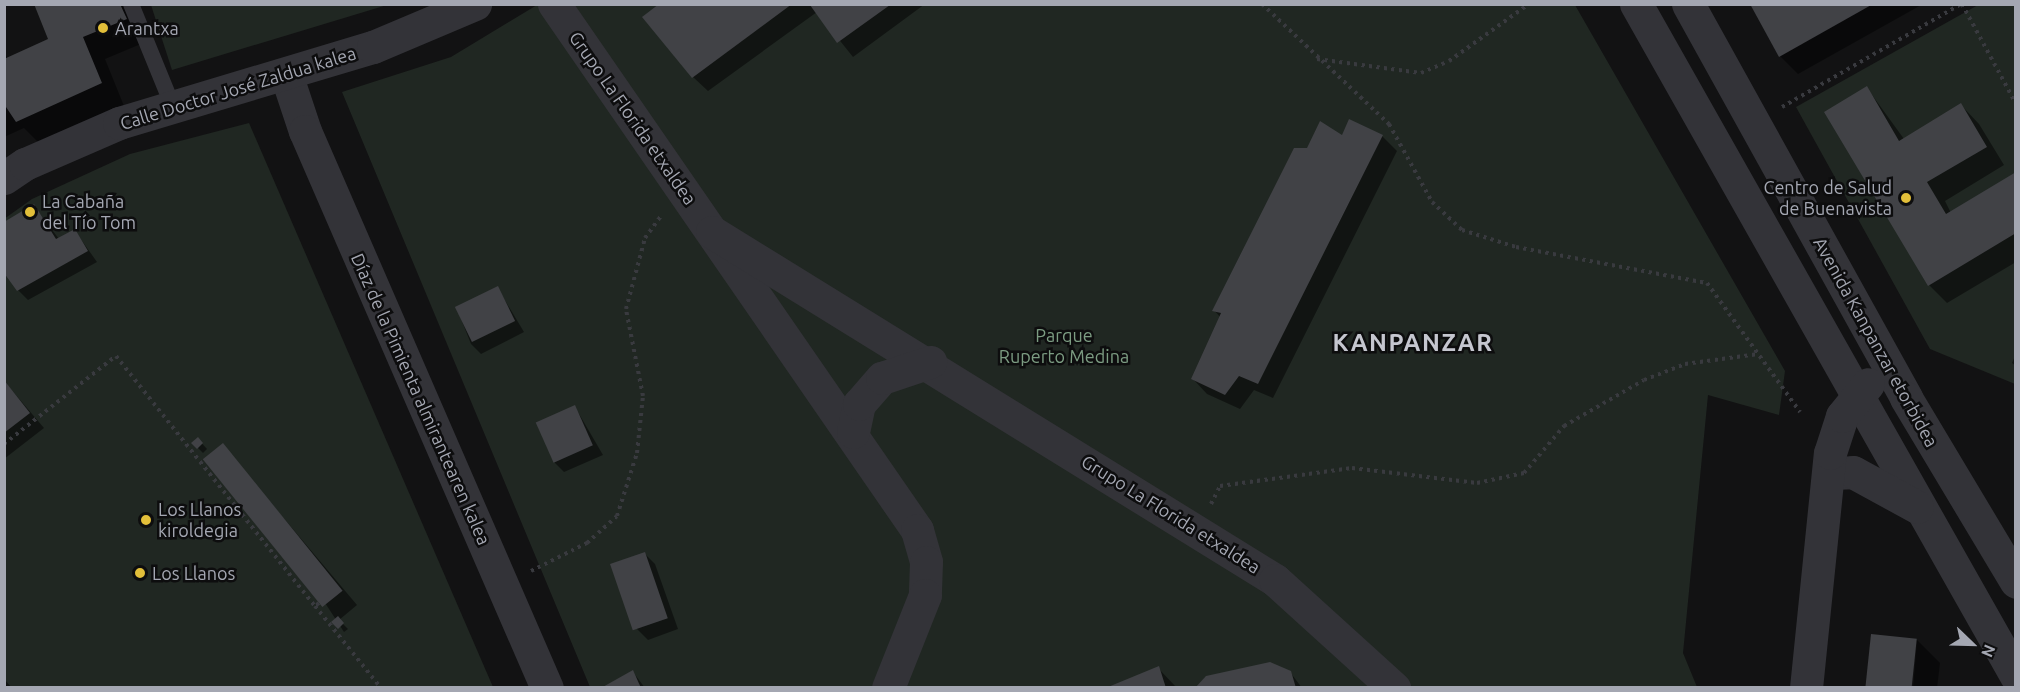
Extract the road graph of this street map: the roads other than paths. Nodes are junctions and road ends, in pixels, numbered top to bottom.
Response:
1 (131, 4) edge
2 (475, 4) edge
3 (554, 4) edge
4 (1636, 4) edge
5 (1688, 4) edge
6 (333, 60) junction
7 (286, 74) junction
8 (173, 107) junction
9 (298, 110) junction
10 (4, 178) edge
11 (712, 232) junction
12 (930, 362) junction
13 (1906, 398) junction
14 (1857, 399) junction
15 (853, 432) junction
16 (1829, 473) junction
17 (1920, 508) junction
18 (2013, 571) edge
19 (1968, 593) junction
20 (2016, 676) edge
21 (547, 687) edge
22 (888, 687) edge
23 (1394, 687) edge
24 (1806, 687) edge

1 - 8 lane
2 - 6 street, Calle Doctor José Zaldua kalea
3 - 11 street, Grupo La Florida etxaldea
4 - 14 street
5 - 13 street, Avenida Kanpanzar etorbidea
6 - 7 street, Calle Doctor José Zaldua kalea
6 - 9 street
7 - 8 street, Calle Doctor José Zaldua kalea
7 - 9 street, Díaz de la Pimienta almirantearen kalea
8 - 10 street, Calle Doctor José Zaldua kalea
9 - 21 street, Díaz de la Pimienta almirantearen kalea
11 - 12 street, Grupo La Florida etxaldea
11 - 15 street, Grupo La Florida etxaldea
12 - 15 street
12 - 23 street, Grupo La Florida etxaldea
13 - 14 street
13 - 18 street, Avenida Kanpanzar etorbidea
14 - 16 street
14 - 17 street
15 - 22 street, Grupo La Florida etxaldea
16 - 17 street
16 - 24 street
17 - 19 street
18 - 19 street
19 - 20 street

